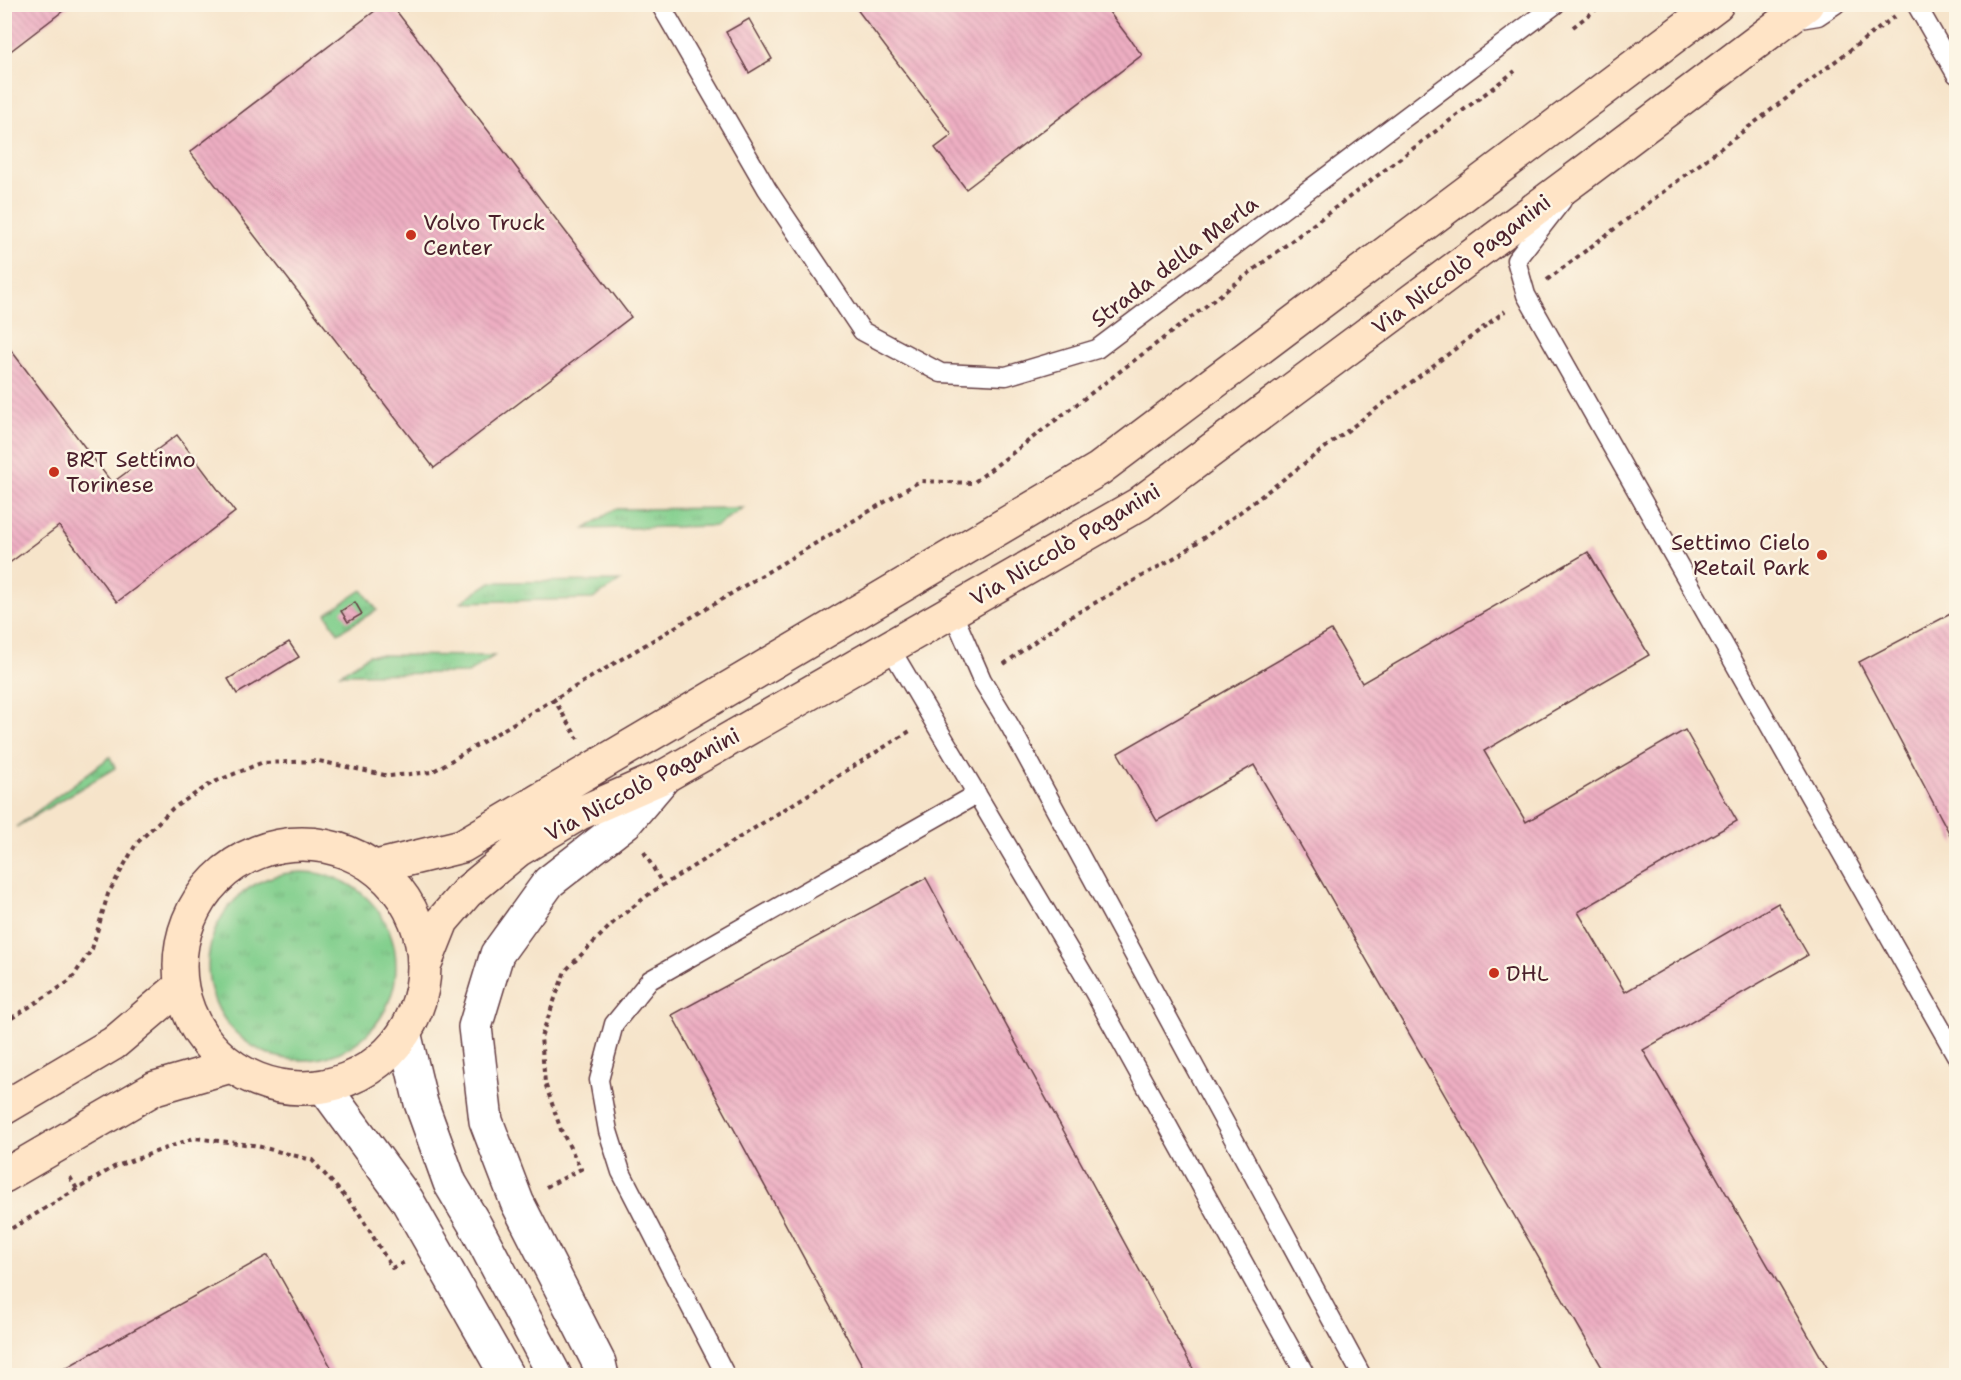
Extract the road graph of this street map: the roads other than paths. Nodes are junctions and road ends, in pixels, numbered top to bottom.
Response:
1 (660, 4) edge
2 (1556, 4) edge
3 (1717, 4) edge
4 (1836, 4) edge
5 (1916, 4) edge
6 (1796, 12) edge
7 (1956, 74) edge
8 (1586, 171) junction
9 (952, 611) junction
10 (889, 646) junction
11 (665, 776) junction
12 (977, 794) junction
13 (375, 867) junction
14 (426, 961) junction
15 (181, 986) junction
16 (405, 1036) junction
17 (1956, 1056) edge
18 (231, 1066) junction
19 (324, 1087) junction
20 (4, 1108) edge
21 (4, 1176) edge
22 (507, 1376) edge
23 (555, 1376) edge
24 (602, 1376) edge
25 (726, 1376) edge
26 (1306, 1376) edge
27 (1362, 1376) edge

1 - 2 lane, Strada della Merla
3 - 13 street, Via Niccolò Paganini
4 - 6 lane
5 - 7 lane
6 - 8 street, Via Niccolò Paganini
8 - 9 street, Via Niccolò Paganini
8 - 17 lane
9 - 10 street, Via Niccolò Paganini
9 - 27 lane
10 - 11 street, Via Niccolò Paganini
10 - 12 lane
11 - 14 street, Via Niccolò Paganini
11 - 24 street
12 - 25 lane
12 - 26 lane
13 - 14 street
13 - 15 street
14 - 16 street
15 - 18 street
15 - 20 street
16 - 19 street
16 - 23 street
18 - 19 street
18 - 21 street
19 - 22 street

